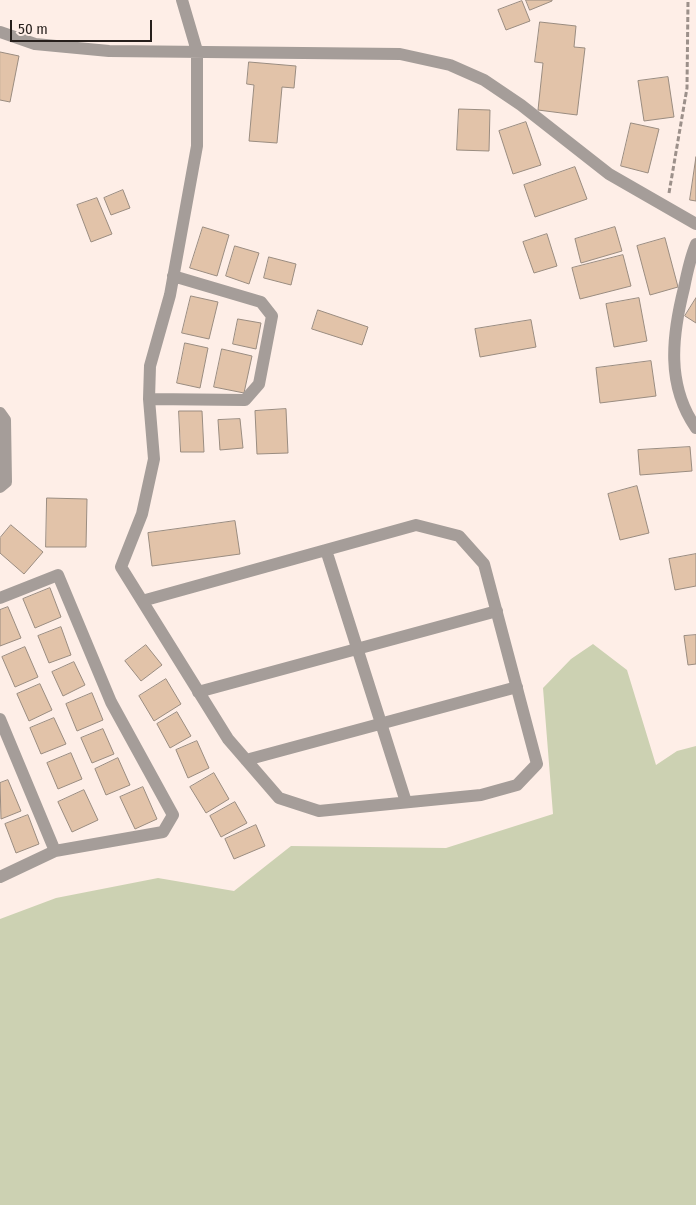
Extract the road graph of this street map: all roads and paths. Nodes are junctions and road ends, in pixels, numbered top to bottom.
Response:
1 (182, 0) edge
2 (688, 0) edge
3 (0, 32) edge
4 (197, 51) junction
5 (670, 211) junction
6 (696, 224) edge
7 (696, 244) edge
8 (173, 276) junction
9 (149, 398) junction
10 (0, 413) edge
11 (696, 428) edge
12 (0, 487) edge
13 (326, 550) junction
14 (0, 598) edge
15 (142, 601) junction
16 (497, 611) junction
17 (358, 649) junction
18 (517, 687) junction
19 (198, 692) junction
20 (0, 720) edge
21 (381, 724) junction
22 (246, 760) junction
23 (406, 802) junction
24 (55, 851) junction
25 (0, 877) edge

1 - 4 street
2 - 5 path
3 - 4 street
4 - 5 street
4 - 8 street
5 - 6 street
7 - 11 street
8 - 9 street
8 - 9 street
9 - 15 street
10 - 12 street
13 - 15 street
13 - 16 street
13 - 17 street
14 - 24 street
15 - 19 street
16 - 17 street
16 - 18 street
17 - 19 street
17 - 21 street
18 - 21 street
18 - 23 street
19 - 22 street
20 - 24 street
21 - 22 street
21 - 23 street
22 - 23 street
24 - 25 street

